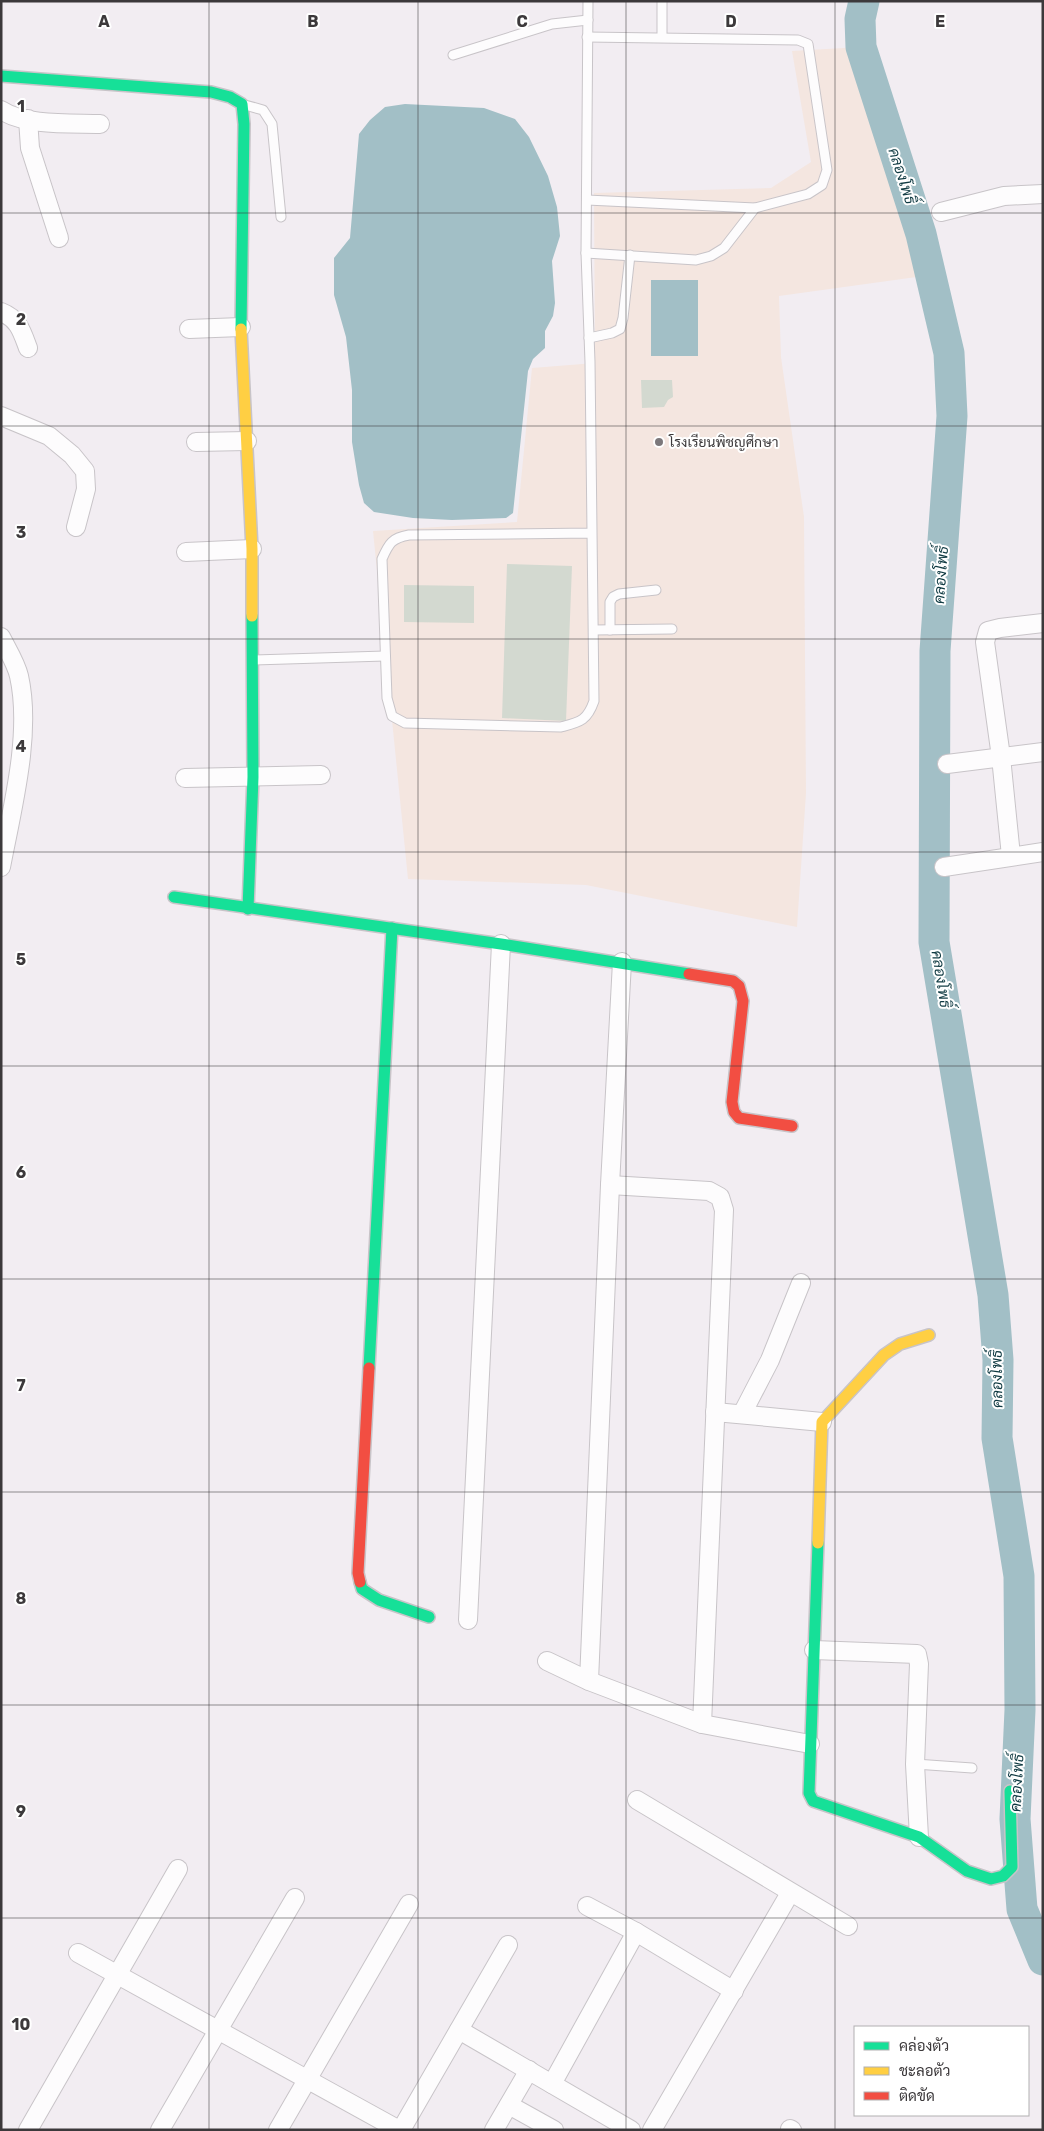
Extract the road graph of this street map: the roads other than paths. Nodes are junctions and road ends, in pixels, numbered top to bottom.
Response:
1 (588, 1) edge
2 (662, 1) edge
3 (588, 20) junction
4 (587, 37) junction
5 (662, 37) junction
6 (453, 55) dead end
7 (2, 77) edge
8 (242, 104) junction
9 (1, 110) edge
10 (28, 119) junction
11 (100, 124) dead end
12 (1043, 194) edge
13 (587, 200) junction
14 (755, 208) junction
15 (941, 212) dead end
16 (281, 217) dead end
17 (59, 238) dead end
18 (586, 253) junction
19 (630, 255) junction
20 (1, 312) edge
21 (241, 327) junction
22 (188, 329) dead end
23 (589, 338) junction
24 (28, 348) dead end
25 (1, 416) edge
26 (247, 441) junction
27 (196, 442) dead end
28 (76, 527) dead end
29 (592, 533) junction
30 (252, 549) junction
31 (186, 552) dead end
32 (656, 590) dead end
33 (1043, 623) edge
34 (672, 629) dead end
35 (594, 630) junction
36 (610, 630) junction
37 (1, 638) edge
38 (385, 656) junction
39 (252, 660) junction
40 (1043, 752) edge
41 (1001, 757) junction
42 (947, 764) dead end
43 (321, 775) dead end
44 (253, 776) junction
45 (185, 778) dead end
46 (1043, 852) edge
47 (1011, 856) junction
48 (1, 867) edge
49 (944, 867) dead end
50 (174, 897) dead end
51 (248, 908) junction
52 (392, 928) junction
53 (501, 944) junction
54 (622, 962) junction
55 (792, 1126) dead end
56 (610, 1185) junction
57 (801, 1283) dead end
58 (929, 1336) dead end
59 (715, 1412) junction
60 (742, 1414) junction
61 (822, 1422) junction
62 (429, 1616) dead end
63 (468, 1620) dead end
64 (814, 1650) junction
65 (547, 1662) dead end
66 (589, 1681) junction
67 (702, 1724) junction
68 (810, 1744) junction
69 (915, 1764) junction
70 (972, 1768) dead end
71 (1010, 1791) dead end
72 (637, 1800) dead end
73 (919, 1837) junction
74 (178, 1869) dead end
75 (790, 1893) junction
76 (295, 1898) dead end
77 (409, 1904) dead end
78 (587, 1906) dead end
79 (848, 1926) dead end
80 (636, 1932) junction
81 (508, 1944) dead end
82 (78, 1953) dead end
83 (118, 1975) junction
84 (734, 1991) junction
85 (459, 2030) junction
86 (218, 2031) junction
87 (529, 2070) junction
88 (308, 2079) junction
89 (552, 2084) junction
90 (509, 2104) junction
91 (28, 2130) edge
92 (160, 2130) edge
93 (278, 2130) edge
94 (400, 2130) edge
95 (494, 2130) edge
96 (554, 2130) edge
97 (631, 2130) edge
98 (652, 2130) edge

1 - 3 lane
2 - 5 lane
3 - 4 lane
3 - 6 lane
4 - 5 lane
4 - 13 lane
5 - 14 lane
7 - 8 street
8 - 16 lane
8 - 21 street
9 - 10 street
10 - 11 street
10 - 17 street
12 - 15 street
13 - 14 lane
13 - 18 lane
14 - 19 lane
18 - 19 lane
18 - 23 lane
19 - 23 lane
20 - 24 street
21 - 22 street
21 - 26 street
23 - 29 lane
25 - 28 street
26 - 27 street
26 - 30 street
29 - 35 lane
29 - 38 lane
30 - 31 street
30 - 39 street
32 - 36 lane
33 - 41 street
34 - 36 lane
35 - 36 lane
35 - 38 lane
37 - 48 street
38 - 39 lane
39 - 44 street
40 - 41 street
41 - 42 street
41 - 47 street
43 - 44 street
44 - 45 street
44 - 51 street
46 - 47 street
47 - 49 street
50 - 51 street
51 - 52 street
52 - 53 street
52 - 62 street
53 - 54 street
53 - 63 street
54 - 55 street
54 - 56 street
56 - 59 street
56 - 66 street
57 - 60 street
58 - 61 street
59 - 60 street
59 - 67 street
60 - 61 street
61 - 64 street
64 - 68 street
64 - 69 street
65 - 66 street
66 - 67 street
67 - 68 street
68 - 73 street
69 - 70 lane
69 - 73 street
71 - 73 street
72 - 75 street
74 - 83 street
75 - 79 street
75 - 84 street
76 - 86 street
77 - 88 street
78 - 80 street
80 - 84 street
80 - 89 street
81 - 85 street
82 - 83 street
83 - 86 street
83 - 91 street
84 - 98 street
85 - 87 street
85 - 94 street
86 - 88 street
86 - 92 street
87 - 89 street
87 - 90 street
88 - 93 street
88 - 94 street
89 - 97 street
90 - 95 street
90 - 96 street

